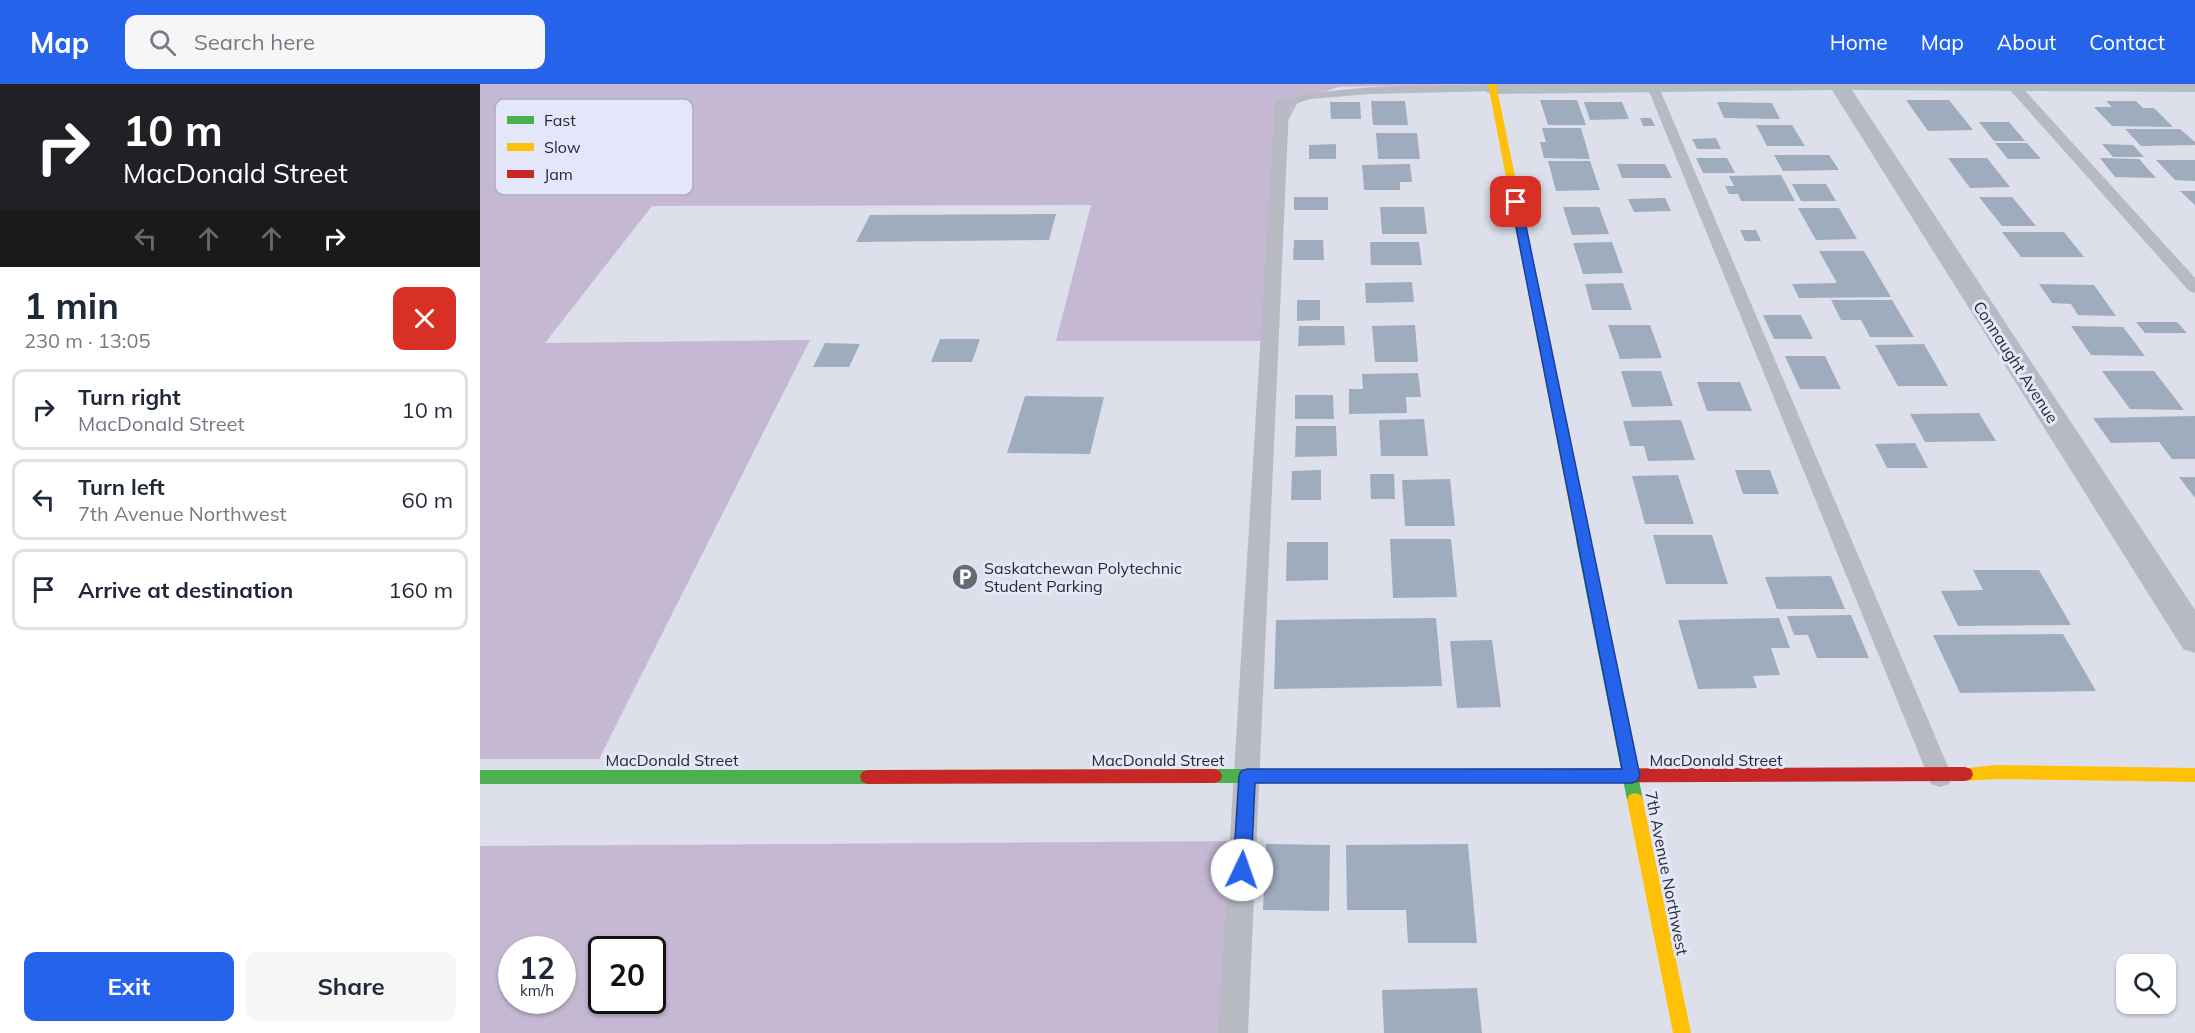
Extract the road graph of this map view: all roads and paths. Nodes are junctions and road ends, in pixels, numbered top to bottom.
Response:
1 (1838, 84) edge
2 (1652, 85) edge
3 (1493, 86) edge
4 (2014, 86) junction
5 (2195, 86) edge
6 (2195, 288) edge
7 (2195, 639) edge
8 (2195, 775) edge
9 (1247, 776) junction
10 (1632, 776) junction
11 (1940, 776) junction
12 (480, 777) edge
13 (1233, 1033) edge
14 (1682, 1033) edge

1 - 2 street
1 - 4 street
1 - 7 street, Connaught Avenue
2 - 3 street
2 - 11 lane
3 - 9 lane
3 - 10 street, 7th Avenue Northwest
4 - 5 street
4 - 6 lane
8 - 11 street, MacDonald Street
9 - 10 street, MacDonald Street
9 - 12 street, MacDonald Street
9 - 13 lane
10 - 11 street, MacDonald Street
10 - 14 street, 7th Avenue Northwest

